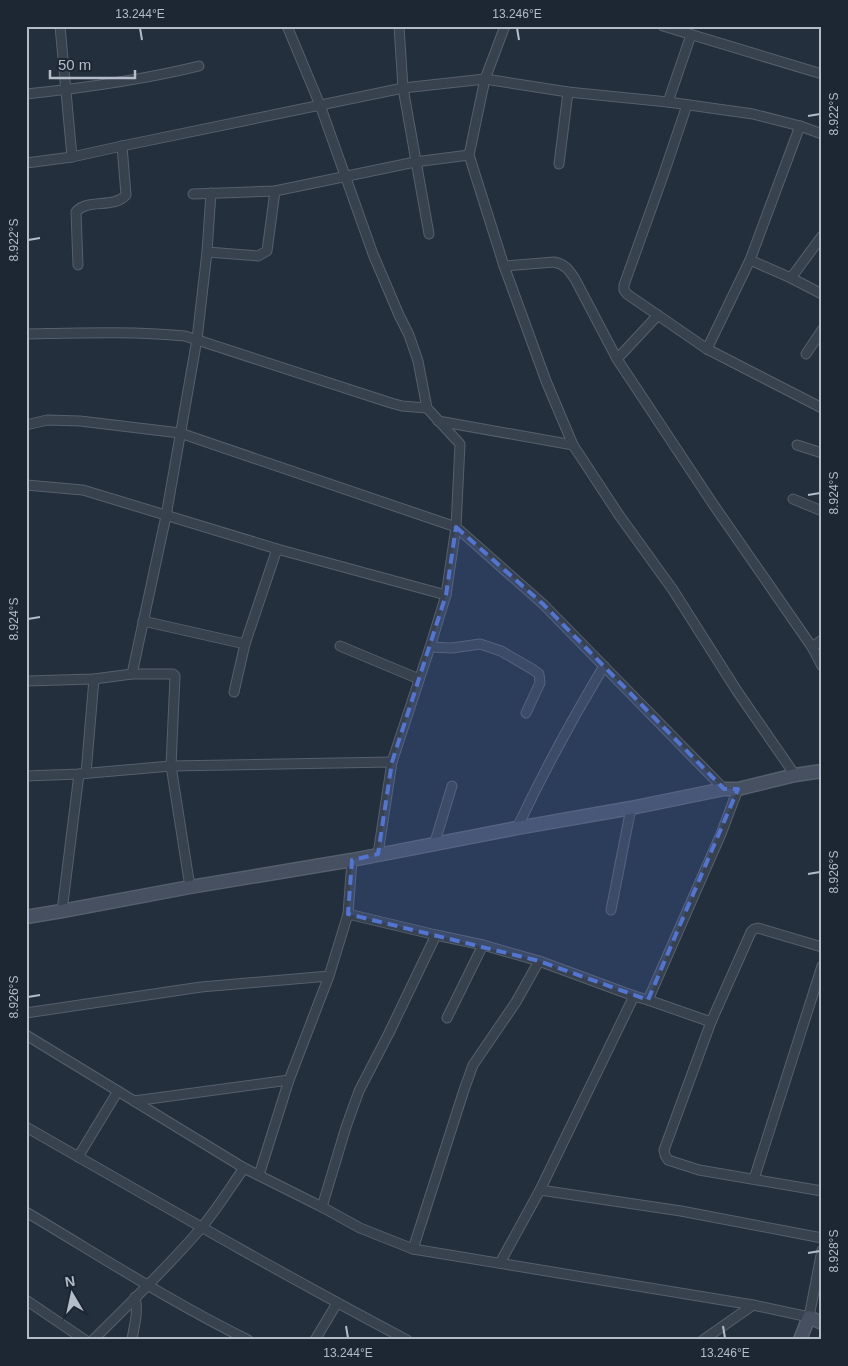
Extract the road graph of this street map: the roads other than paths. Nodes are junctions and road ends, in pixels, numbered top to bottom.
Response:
1 (60, 26) edge
2 (287, 26) edge
3 (399, 26) edge
4 (505, 26) edge
5 (663, 26) edge
6 (700, 26) edge
7 (695, 36) junction
8 (199, 66) dead end
9 (822, 74) edge
10 (485, 79) junction
11 (403, 88) junction
12 (66, 90) junction
13 (568, 92) junction
14 (26, 94) edge
15 (668, 102) junction
16 (320, 105) junction
17 (687, 105) junction
18 (800, 126) junction
19 (822, 134) edge
20 (122, 146) junction
21 (469, 155) junction
22 (72, 157) junction
23 (415, 162) junction
24 (26, 163) edge
25 (559, 164) dead end
26 (345, 176) junction
27 (275, 191) junction
28 (211, 193) junction
29 (193, 194) dead end
30 (429, 234) dead end
31 (822, 236) edge
32 (207, 252) junction
33 (750, 260) junction
34 (78, 265) dead end
35 (504, 266) junction
36 (791, 278) junction
37 (822, 294) edge
38 (658, 315) junction
39 (822, 330) edge
40 (26, 334) edge
41 (197, 340) junction
42 (707, 349) junction
43 (806, 354) dead end
44 (617, 359) junction
45 (427, 408) junction
46 (822, 408) edge
47 (438, 421) junction
48 (26, 425) edge
49 (180, 433) junction
50 (573, 445) junction
51 (797, 445) dead end
52 (822, 453) edge
53 (26, 485) edge
54 (793, 499) dead end
55 (822, 511) edge
56 (166, 516) junction
57 (456, 527) junction
58 (277, 549) junction
59 (446, 595) junction
60 (143, 621) junction
61 (822, 640) edge
62 (245, 644) junction
63 (340, 646) dead end
64 (430, 647) junction
65 (812, 648) junction
66 (604, 666) junction
67 (822, 666) edge
68 (132, 674) junction
69 (94, 679) junction
70 (419, 679) junction
71 (26, 681) edge
72 (234, 692) dead end
73 (526, 713) dead end
74 (392, 762) junction
75 (171, 766) junction
76 (822, 771) edge
77 (82, 773) junction
78 (795, 775) junction
79 (26, 776) edge
80 (452, 786) dead end
81 (724, 789) junction
82 (738, 789) junction
83 (631, 808) junction
84 (517, 828) junction
85 (434, 845) junction
86 (378, 854) junction
87 (352, 860) junction
88 (190, 886) junction
89 (611, 910) dead end
90 (62, 911) junction
91 (348, 914) junction
92 (26, 917) edge
93 (436, 935) junction
94 (483, 945) junction
95 (822, 947) edge
96 (539, 961) junction
97 (822, 966) edge
98 (328, 976) junction
99 (634, 996) junction
100 (648, 1000) junction
101 (26, 1012) edge
102 (447, 1018) dead end
103 (711, 1022) junction
104 (26, 1035) edge
105 (289, 1080) junction
106 (118, 1091) junction
107 (134, 1101) junction
108 (26, 1127) edge
109 (78, 1157) junction
110 (244, 1168) junction
111 (259, 1175) junction
112 (754, 1179) junction
113 (540, 1190) junction
114 (822, 1191) edge
115 (322, 1207) junction
116 (26, 1212) edge
117 (202, 1228) junction
118 (822, 1238) edge
119 (413, 1249) junction
120 (822, 1250) edge
121 (500, 1263) junction
122 (148, 1286) junction
123 (135, 1297) junction
124 (26, 1300) edge
125 (337, 1303) junction
126 (754, 1305) junction
127 (809, 1317) junction
128 (822, 1323) edge
129 (85, 1340) edge
130 (93, 1340) edge
131 (132, 1340) edge
132 (248, 1340) edge
133 (315, 1340) edge
134 (407, 1340) edge
135 (703, 1340) edge
136 (800, 1340) edge

1 - 12 street
2 - 16 street
3 - 11 street
4 - 10 street
5 - 7 street
6 - 7 street
7 - 9 street
7 - 15 street
8 - 12 street
10 - 11 street
10 - 13 street
10 - 21 street
11 - 16 street
11 - 23 street
12 - 14 street
12 - 22 street
13 - 15 street
13 - 25 street
15 - 17 street
16 - 20 street
16 - 26 street
17 - 18 street
17 - 38 street
18 - 19 street
18 - 33 street
20 - 22 street
20 - 34 street
21 - 23 street
21 - 35 street
22 - 24 street
23 - 26 street
23 - 30 street
26 - 27 street
26 - 45 street
27 - 28 street
27 - 32 street
28 - 29 street
28 - 32 street
31 - 36 street
32 - 41 street
33 - 36 street
33 - 42 street
35 - 44 street
35 - 50 street
36 - 37 street
38 - 42 street
38 - 44 street
39 - 43 street
40 - 41 street
41 - 45 street
41 - 49 street
42 - 46 street
44 - 65 street
45 - 47 street
47 - 50 street
47 - 57 street
48 - 49 street
49 - 56 street
49 - 57 street
50 - 78 street
51 - 52 street
53 - 56 street
54 - 55 street
56 - 58 street
56 - 60 street
57 - 59 street
57 - 66 street
58 - 59 street
58 - 62 street
59 - 64 street
60 - 62 street
60 - 68 street
61 - 65 street
62 - 72 street
63 - 70 street
64 - 70 street
64 - 73 street
65 - 67 street
66 - 81 street
66 - 84 street
68 - 69 street
68 - 75 street
69 - 71 street
69 - 77 street
70 - 74 street
74 - 75 street
74 - 86 street
75 - 77 street
75 - 88 street
76 - 78 street
77 - 79 street
77 - 90 street
78 - 82 street
80 - 85 street
81 - 82 street
81 - 83 street
82 - 100 street
83 - 84 street
83 - 89 street
84 - 85 street
85 - 86 street
86 - 87 street
87 - 88 street
87 - 91 street
88 - 90 street
90 - 92 street
91 - 93 street
91 - 98 street
93 - 94 street
93 - 115 street
94 - 96 street
94 - 102 street
95 - 103 street
96 - 99 street
96 - 119 street
97 - 112 street
98 - 101 street
98 - 105 street
99 - 100 street
99 - 113 street
100 - 103 street
103 - 112 street
104 - 106 street
105 - 107 street
105 - 111 street
106 - 107 street
106 - 109 street
107 - 110 street
108 - 109 street
109 - 117 street
110 - 111 street
110 - 117 street
111 - 115 street
112 - 114 street
113 - 118 street
113 - 121 street
115 - 119 street
116 - 122 street
117 - 122 street
117 - 125 street
119 - 121 street
120 - 127 street
121 - 126 street
122 - 123 street
122 - 132 street
123 - 130 street
123 - 131 street
124 - 129 street
125 - 133 street
125 - 134 street
126 - 127 street
126 - 135 street
127 - 128 street
127 - 136 street

